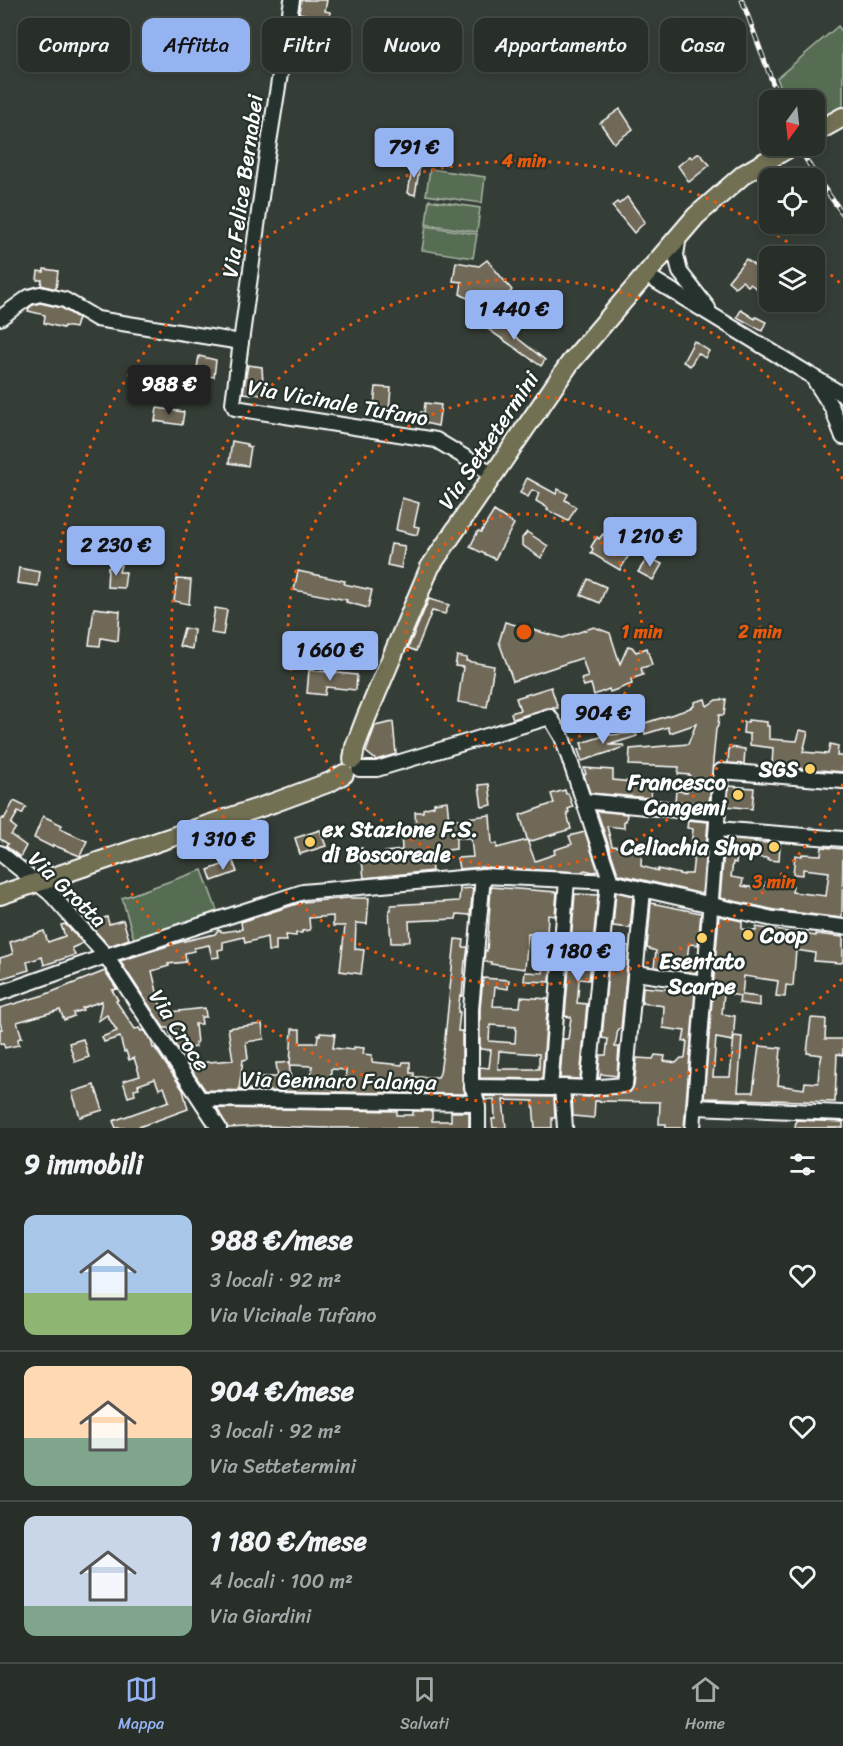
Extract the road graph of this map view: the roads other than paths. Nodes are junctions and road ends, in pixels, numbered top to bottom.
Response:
1 (292, 0) edge
2 (840, 124) edge
3 (825, 129) edge
4 (775, 156) edge
5 (679, 236) junction
6 (646, 275) junction
7 (673, 291) junction
8 (630, 294) junction
9 (715, 317) junction
10 (0, 318) edge
11 (241, 342) junction
12 (813, 378) junction
13 (843, 395) edge
14 (838, 409) edge
15 (843, 436) edge
16 (493, 474) junction
17 (352, 767) junction
18 (843, 781) edge
19 (584, 801) junction
20 (718, 814) junction
21 (717, 829) junction
22 (843, 839) edge
23 (0, 853) edge
24 (483, 876) junction
25 (567, 880) junction
26 (36, 882) junction
27 (609, 882) junction
28 (644, 890) junction
29 (0, 895) edge
30 (710, 905) junction
31 (843, 927) edge
32 (106, 956) junction
33 (636, 973) junction
34 (704, 983) junction
35 (0, 993) edge
36 (472, 1087) junction
37 (556, 1088) junction
38 (588, 1088) junction
39 (201, 1099) junction
40 (477, 1103) junction
41 (694, 1107) junction
42 (815, 1113) junction
43 (843, 1113) edge
44 (219, 1128) edge
45 (478, 1128) edge
46 (565, 1128) edge
47 (693, 1128) edge
48 (814, 1128) edge

1 - 11 street, Via Felice Bernabei
2 - 3 main road
4 - 5 main road, Via Settetermini
5 - 6 main road, Via Settetermini
5 - 9 street
6 - 7 street
6 - 8 main road, Via Settetermini
7 - 8 street
7 - 9 street
8 - 16 main road, Via Settetermini
9 - 12 street
10 - 11 street, Via Vicinale Tufano
11 - 16 street, Via Vicinale Tufano
12 - 13 street
12 - 14 street
14 - 15 street
16 - 17 main road, Via Settetermini
17 - 19 street
17 - 26 main road
18 - 20 street
19 - 20 street
19 - 27 street
20 - 21 street
21 - 22 street
21 - 30 street
23 - 26 street, Via Grotta
24 - 25 street
24 - 32 street
24 - 36 street
25 - 27 street
25 - 37 street
26 - 29 main road
26 - 32 street, Via Grotta
27 - 28 street
27 - 38 street
28 - 30 street
28 - 33 street
30 - 31 street
30 - 34 street
32 - 35 street
32 - 39 street, Via Croce
33 - 34 street
33 - 38 street
34 - 41 street
36 - 37 street
36 - 40 street
37 - 38 street
37 - 46 street
39 - 40 street, Via Gennaro Falanga
39 - 44 street, Via Croce
40 - 45 street
41 - 42 street
41 - 47 street
42 - 43 street
42 - 48 street

